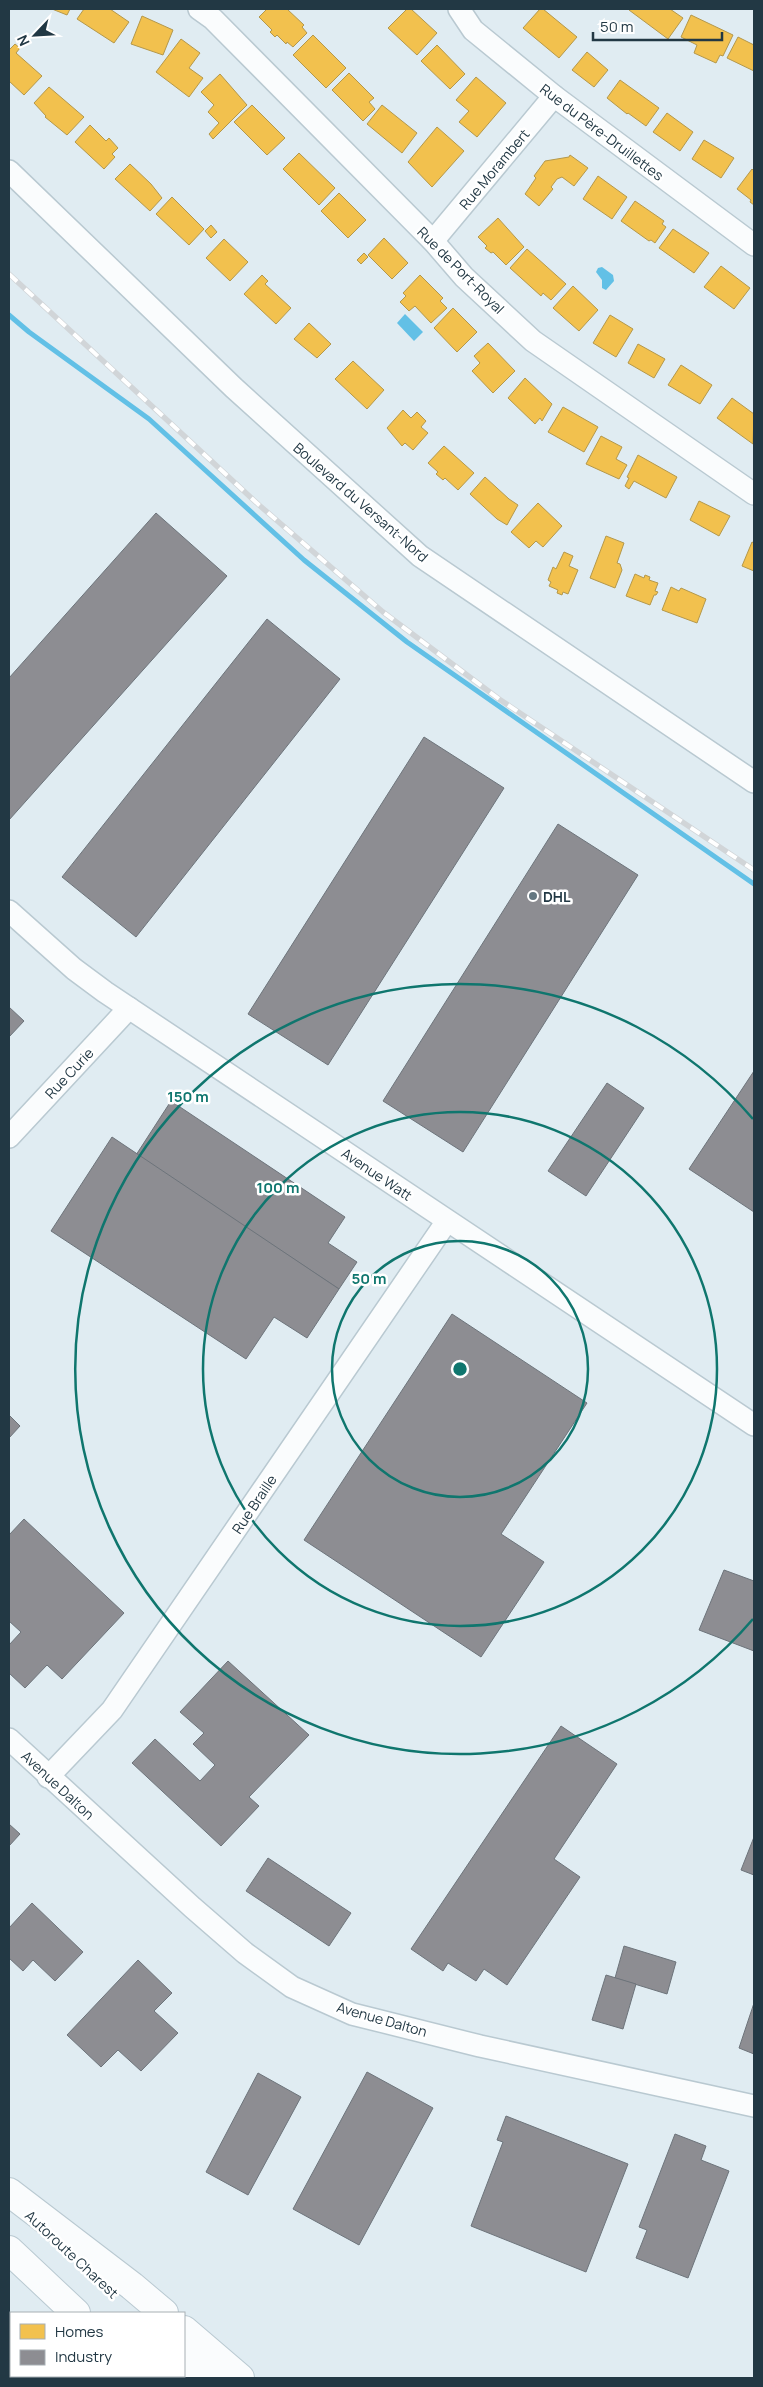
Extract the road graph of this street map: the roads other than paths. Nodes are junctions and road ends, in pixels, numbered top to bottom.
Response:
1 (199, 9) edge
2 (459, 9) edge
3 (554, 96) junction
4 (9, 172) edge
5 (433, 241) junction
6 (754, 245) edge
7 (754, 494) edge
8 (754, 782) edge
9 (9, 910) edge
10 (129, 1008) junction
11 (9, 1137) edge
12 (447, 1221) junction
13 (754, 1425) edge
14 (9, 1739) edge
15 (48, 1777) junction
16 (754, 2106) edge
17 (9, 2193) edge
18 (9, 2250) edge
19 (75, 2312) edge
20 (134, 2312) edge
21 (163, 2312) edge
22 (185, 2331) edge
23 (185, 2361) edge
24 (204, 2378) edge
25 (240, 2378) edge

1 - 5 street, Rue de Port-Royal
2 - 3 street, Rue du Père-Druillettes
3 - 5 street, Rue Morambert
3 - 6 street, Rue du Père-Druillettes
4 - 8 street, Boulevard du Versant-Nord
5 - 7 street, Rue de Port-Royal
9 - 10 street, Avenue Watt
10 - 11 street, Rue Curie
10 - 12 street, Avenue Watt
12 - 13 street, Avenue Watt
12 - 15 street, Rue Braille
14 - 15 street, Avenue Dalton
15 - 16 street, Avenue Dalton
17 - 20 highway, Autoroute Charest
17 - 21 highway
18 - 19 highway
22 - 25 highway
23 - 24 highway

